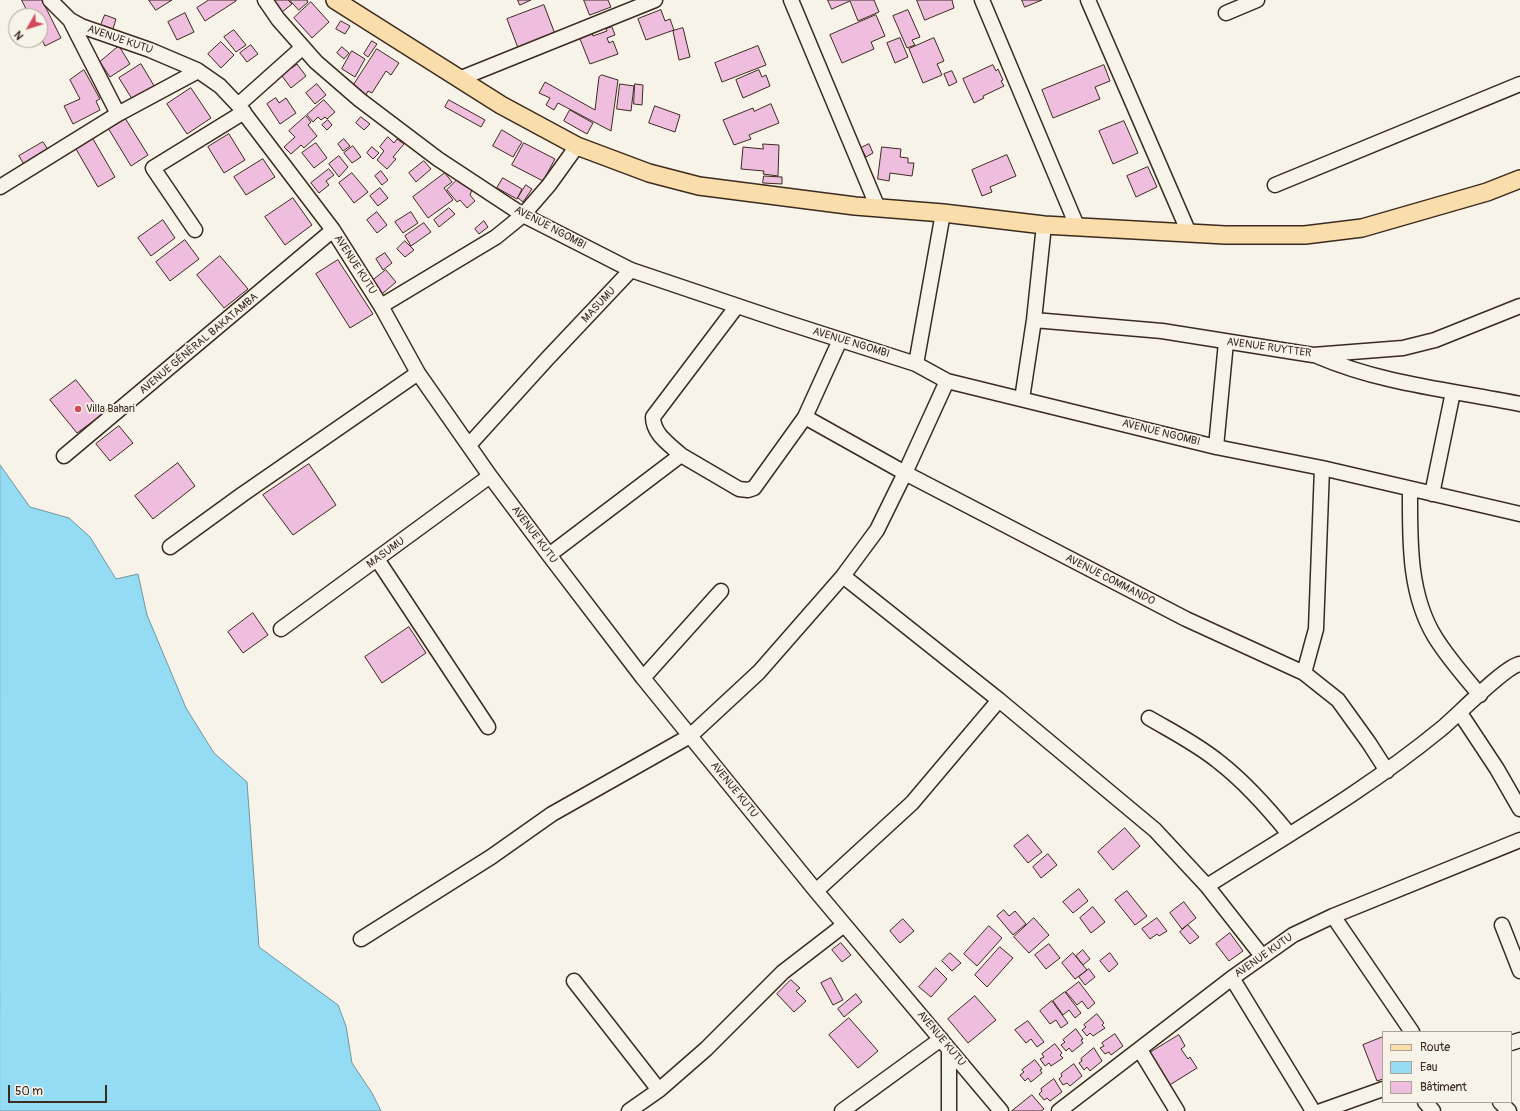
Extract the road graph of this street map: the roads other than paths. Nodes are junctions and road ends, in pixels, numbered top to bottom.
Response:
1 (50, 0) edge
2 (265, 0) edge
3 (335, 0) edge
4 (655, 0) edge
5 (791, 0) edge
6 (982, 0) edge
7 (1088, 0) edge
8 (1257, 0) edge
9 (1226, 12) dead end
10 (70, 20) junction
11 (303, 47) junction
12 (198, 71) junction
13 (459, 79) junction
14 (1520, 84) edge
15 (241, 108) junction
16 (118, 114) junction
17 (577, 146) junction
18 (1520, 179) edge
19 (1275, 185) dead end
20 (0, 187) edge
21 (878, 208) junction
22 (943, 214) junction
23 (523, 216) junction
24 (1044, 225) junction
25 (1077, 226) junction
26 (195, 230) dead end
27 (333, 230) junction
28 (1189, 233) junction
29 (631, 270) junction
30 (381, 306) junction
31 (737, 306) junction
32 (1520, 306) edge
33 (1034, 320) junction
34 (840, 340) junction
35 (1226, 342) junction
36 (1313, 355) junction
37 (916, 364) junction
38 (418, 373) junction
39 (947, 381) junction
40 (1453, 392) junction
41 (1520, 397) edge
42 (1022, 399) junction
43 (1500, 400) junction
44 (1520, 404) edge
45 (805, 417) junction
46 (469, 445) junction
47 (1216, 447) junction
48 (681, 455) junction
49 (64, 456) dead end
50 (1322, 468) junction
51 (906, 473) junction
52 (490, 476) junction
53 (1410, 489) junction
54 (1432, 494) junction
55 (1520, 514) edge
56 (170, 547) dead end
57 (549, 555) junction
58 (376, 559) junction
59 (843, 576) junction
60 (721, 591) dead end
61 (281, 629) dead end
62 (1520, 664) edge
63 (1304, 673) junction
64 (643, 678) junction
65 (1480, 695) junction
66 (999, 700) junction
67 (1460, 714) junction
68 (1149, 718) dead end
69 (488, 727) dead end
70 (690, 736) junction
71 (1387, 771) junction
72 (1520, 809) edge
73 (1289, 834) junction
74 (1520, 840) edge
75 (1207, 886) junction
76 (816, 891) junction
77 (1334, 916) junction
78 (844, 925) junction
79 (1502, 925) dead end
80 (361, 939) dead end
81 (1262, 956) junction
82 (1520, 971) edge
83 (1232, 978) junction
84 (574, 981) dead end
85 (1411, 1031) edge
86 (945, 1044) junction
87 (1140, 1050) junction
88 (1382, 1089) edge
89 (659, 1090) junction
90 (1426, 1103) edge
91 (1501, 1103) edge
92 (629, 1111) edge
93 (842, 1111) edge
94 (948, 1111) edge
95 (1001, 1111) edge
96 (1059, 1111) edge
97 (1177, 1111) edge
98 (1313, 1111) edge
99 (1322, 1111) edge
100 (1433, 1111) edge
101 (1509, 1111) edge

1 - 10 street, AVENUE KUTU
2 - 11 street, AVENUE NGOMBI
3 - 13 main road
4 - 13 street
5 - 21 street
6 - 25 street
7 - 28 street
8 - 9 street
10 - 12 street, AVENUE KUTU
10 - 16 street
11 - 15 street
11 - 23 street, AVENUE NGOMBI
12 - 15 street, AVENUE KUTU
12 - 16 street
13 - 17 main road
14 - 19 street
15 - 26 street
15 - 27 street, AVENUE KUTU
16 - 20 street
17 - 21 main road
17 - 23 street
18 - 28 main road
21 - 22 main road
22 - 24 main road
22 - 37 street
23 - 29 street, AVENUE NGOMBI
23 - 30 street
24 - 25 main road
24 - 33 street
25 - 28 main road
27 - 30 street, AVENUE KUTU
27 - 49 street, AVENUE GÉNÉRAL BAKATAMBA
29 - 31 street, AVENUE NGOMBI
29 - 46 street, MASUMU
30 - 38 street, AVENUE KUTU
31 - 34 street, AVENUE NGOMBI
31 - 48 street
32 - 36 street, AVENUE RUYTTER
33 - 35 street, AVENUE RUYTTER
33 - 42 street
34 - 37 street, AVENUE NGOMBI
34 - 45 street
35 - 36 street, AVENUE RUYTTER
35 - 47 street
36 - 40 street
37 - 39 street, AVENUE NGOMBI
38 - 46 street, AVENUE KUTU
38 - 56 street
39 - 42 street, AVENUE NGOMBI
39 - 51 street
40 - 43 street
40 - 54 street
41 - 43 street
42 - 47 street, AVENUE NGOMBI
43 - 44 street
45 - 48 street
45 - 51 street, AVENUE COMMANDO
46 - 52 street, AVENUE KUTU
47 - 50 street, AVENUE NGOMBI
48 - 57 street
50 - 53 street, AVENUE NGOMBI
50 - 63 street
51 - 59 street
51 - 63 street, AVENUE COMMANDO
52 - 57 street, AVENUE KUTU
52 - 58 street, MASUMU
53 - 54 street, AVENUE NGOMBI
53 - 65 street
54 - 55 street, AVENUE NGOMBI
57 - 64 street, AVENUE KUTU
58 - 61 street, MASUMU
58 - 69 street
59 - 66 street
59 - 70 street
60 - 64 street
62 - 65 street
63 - 71 street, AVENUE COMMANDO
64 - 70 street, AVENUE KUTU
65 - 67 street
66 - 75 street
66 - 76 street
67 - 71 street
67 - 72 street
68 - 73 street
70 - 76 street, AVENUE KUTU
70 - 80 street
71 - 73 street
73 - 75 street
74 - 77 street, AVENUE KUTU
75 - 81 street
76 - 78 street, AVENUE KUTU
77 - 81 street, AVENUE KUTU
77 - 85 street
78 - 86 street, AVENUE KUTU
78 - 89 street
79 - 82 street
81 - 83 street, AVENUE KUTU
83 - 87 street, AVENUE KUTU
83 - 98 street
84 - 89 street
86 - 93 street
86 - 94 street
86 - 95 street, AVENUE KUTU
87 - 96 street, AVENUE KUTU
87 - 97 street
88 - 99 street
89 - 92 street
90 - 100 street
91 - 101 street

